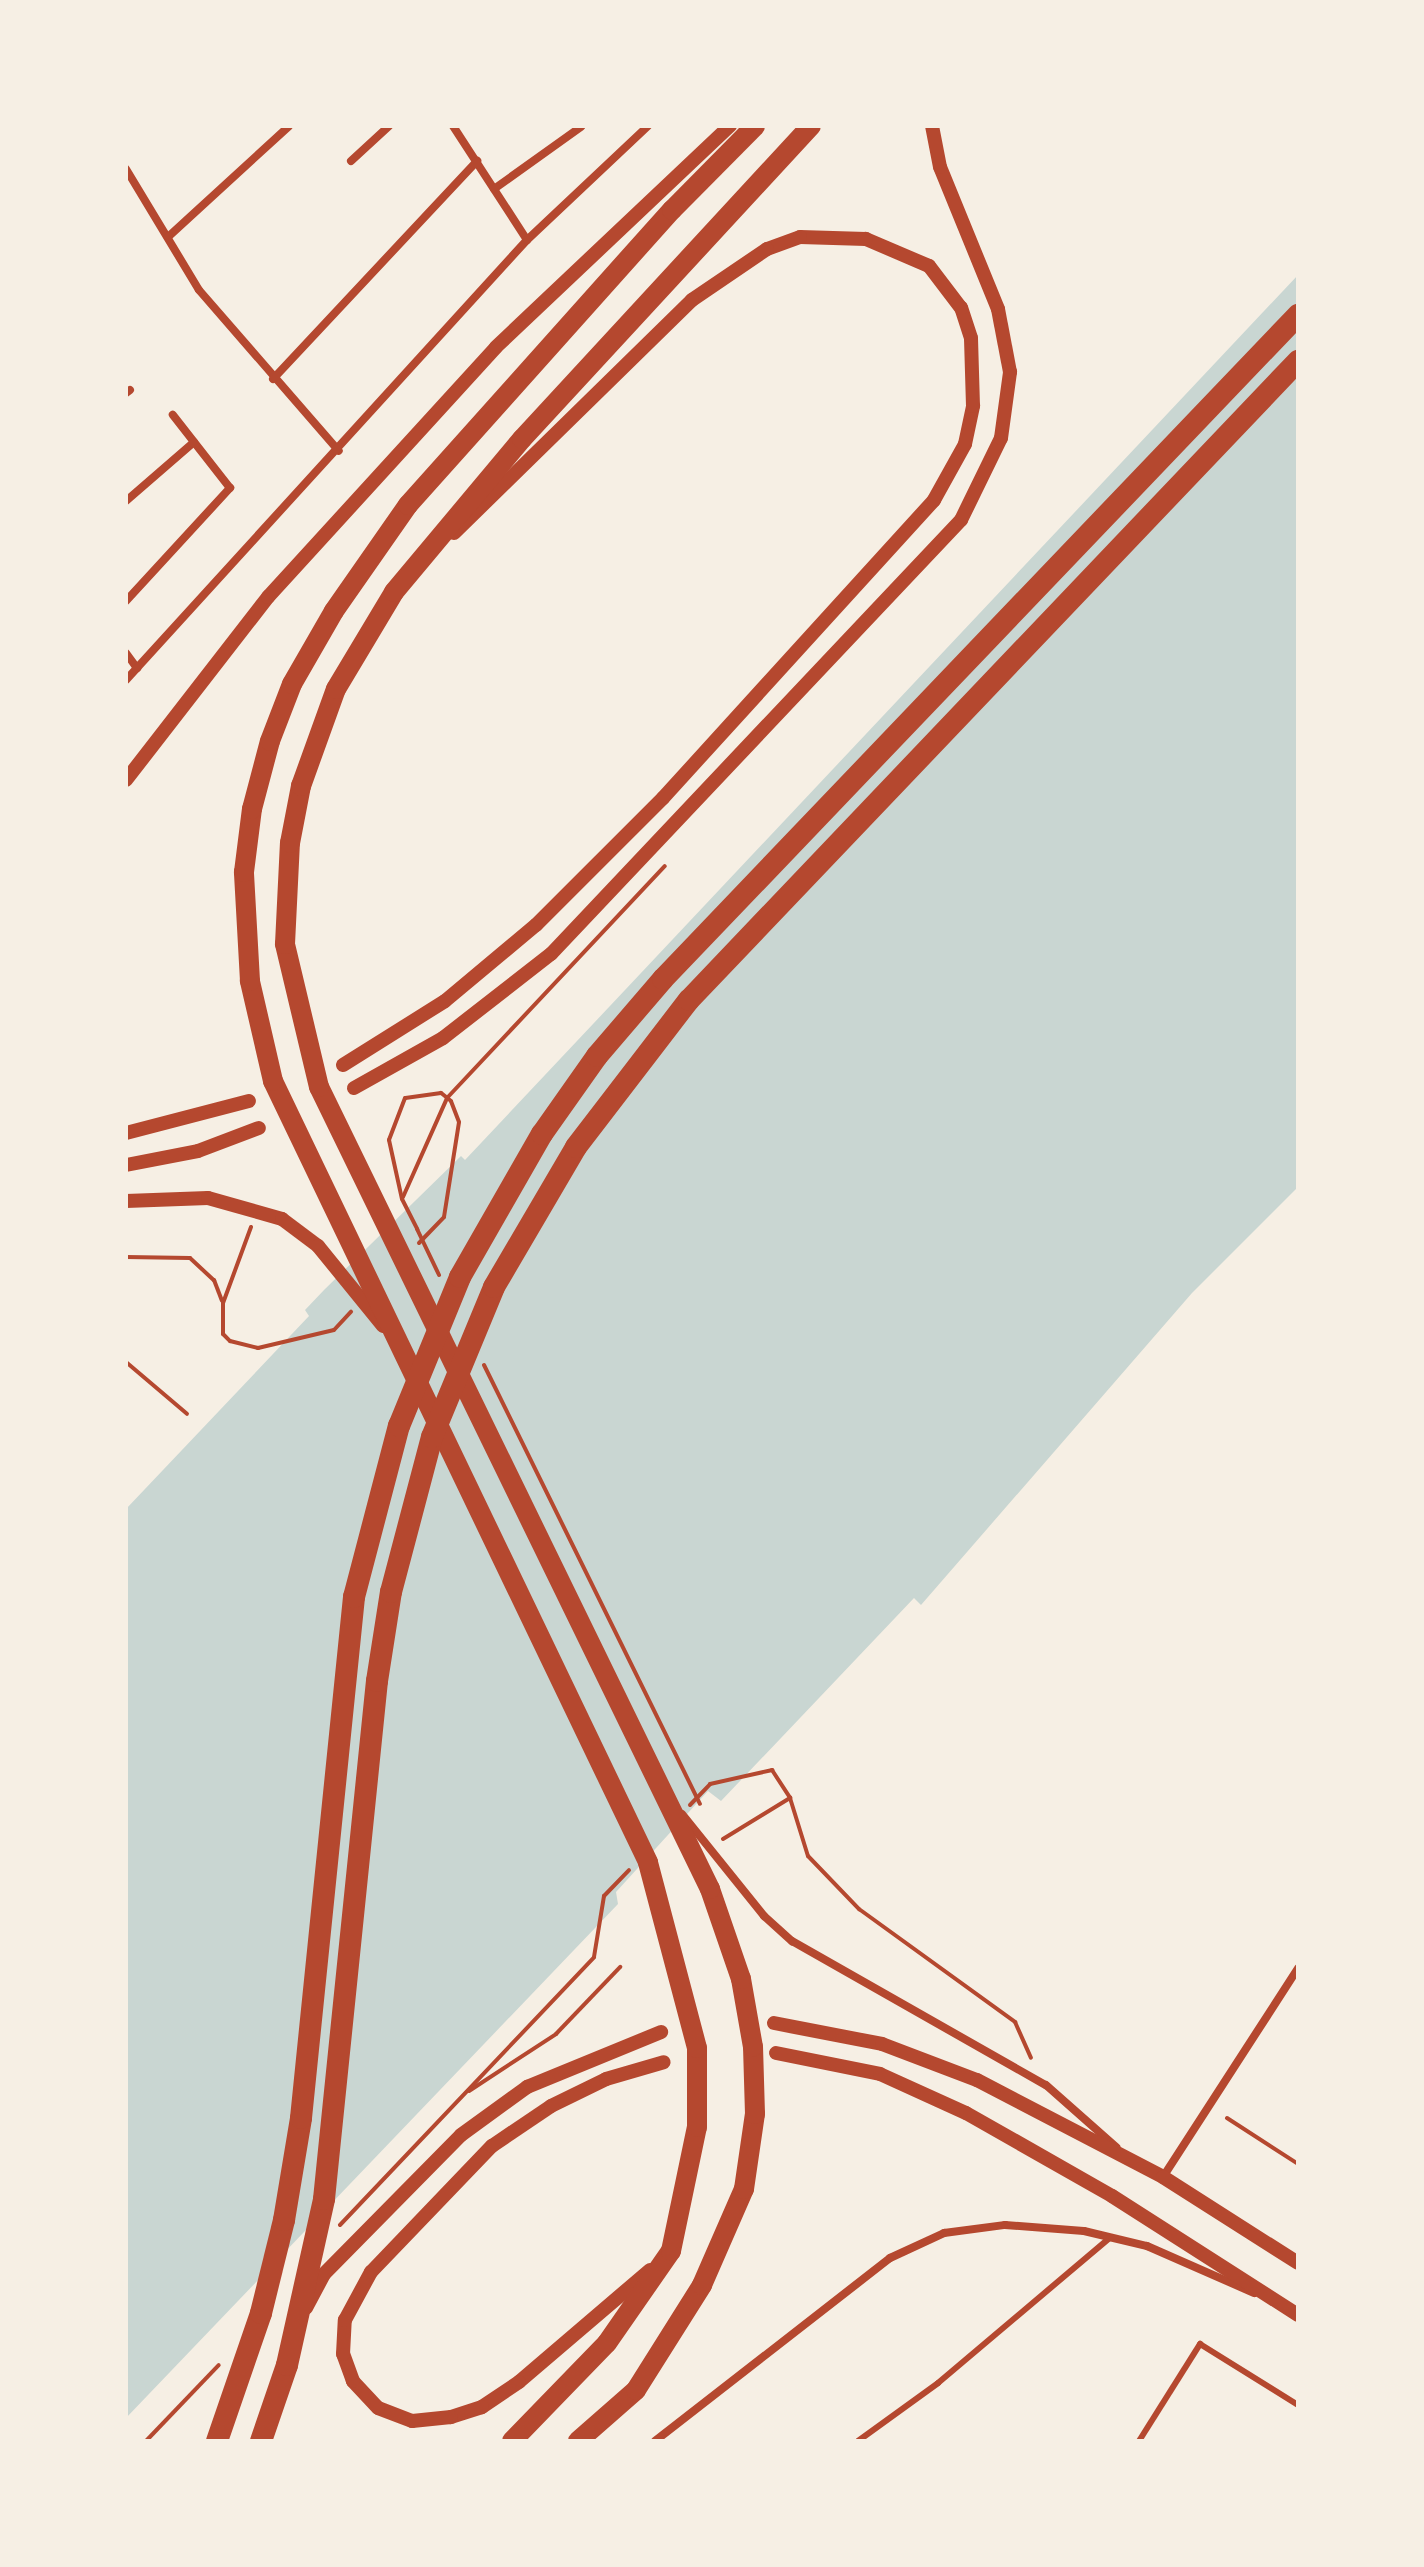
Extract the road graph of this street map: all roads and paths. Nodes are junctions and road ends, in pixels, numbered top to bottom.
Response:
1 (289, 126) edge
2 (389, 126) edge
3 (453, 126) edge
4 (648, 126) edge
5 (730, 126) edge
6 (755, 126) edge
7 (811, 126) edge
8 (932, 126) edge
9 (581, 127) edge
10 (351, 161) dead end
11 (477, 161) junction
12 (126, 169) edge
13 (494, 189) junction
14 (168, 237) junction
15 (527, 240) junction
16 (1298, 315) edge
17 (1298, 361) edge
18 (273, 379) junction
19 (173, 415) dead end
20 (194, 442) junction
21 (339, 451) junction
22 (126, 501) edge
23 (394, 592) junction
24 (126, 601) edge
25 (126, 653) edge
26 (137, 668) junction
27 (126, 680) edge
28 (126, 780) edge
29 (665, 866) dead end
30 (343, 1065) dead end
31 (354, 1088) dead end
32 (449, 1099) junction
33 (249, 1101) dead end
34 (259, 1128) dead end
35 (126, 1133) edge
36 (126, 1165) edge
37 (402, 1199) junction
38 (126, 1201) edge
39 (251, 1227) dead end
40 (126, 1257) edge
41 (444, 1285) dead end
42 (362, 1288) junction
43 (223, 1303) junction
44 (258, 1348) dead end
45 (479, 1355) dead end
46 (126, 1362) edge
47 (187, 1414) dead end
48 (772, 1770) dead end
49 (790, 1798) junction
50 (700, 1804) dead end
51 (684, 1825) junction
52 (723, 1839) dead end
53 (594, 1957) dead end
54 (620, 1967) dead end
55 (1298, 1968) edge
56 (774, 2023) dead end
57 (661, 2032) dead end
58 (776, 2053) dead end
59 (1031, 2058) dead end
60 (664, 2062) dead end
61 (464, 2095) junction
62 (1227, 2118) dead end
63 (1134, 2164) junction
64 (1298, 2164) edge
65 (1163, 2177) junction
66 (331, 2235) dead end
67 (1111, 2237) junction
68 (671, 2251) junction
69 (1298, 2263) edge
70 (1293, 2312) edge
71 (261, 2313) junction
72 (224, 2358) dead end
73 (1298, 2405) edge
74 (146, 2441) edge
75 (205, 2441) edge
76 (217, 2441) edge
77 (250, 2441) edge
78 (261, 2441) edge
79 (512, 2441) edge
80 (578, 2441) edge
81 (655, 2441) edge
82 (858, 2441) edge
83 (1139, 2441) edge

1 - 14 street
2 - 10 street
3 - 11 street
4 - 15 street
5 - 28 street
6 - 42 main road
7 - 23 main road
8 - 31 street
9 - 13 street
11 - 13 street
11 - 18 street
12 - 14 street
13 - 15 street
14 - 18 street
15 - 21 street
16 - 71 highway
17 - 78 highway
18 - 21 street
19 - 20 street
20 - 22 street
20 - 24 street
21 - 26 street
23 - 30 street
23 - 51 main road
25 - 26 street
26 - 27 street
29 - 32 path
32 - 37 path
32 - 37 path
33 - 35 street
34 - 36 street
37 - 41 path
38 - 42 street
39 - 43 path
40 - 43 path
42 - 68 main road
43 - 44 path
45 - 50 path
46 - 47 path
48 - 49 path
49 - 52 path
49 - 59 path
51 - 63 street
51 - 80 main road
53 - 61 path
54 - 61 path
55 - 65 street
56 - 63 street
57 - 77 street
58 - 70 street
60 - 68 street
61 - 66 path
62 - 64 path
63 - 65 street
65 - 69 street
67 - 70 street
67 - 81 street
67 - 82 lane
68 - 79 main road
71 - 75 highway
71 - 76 highway
72 - 74 path
73 - 83 lane

